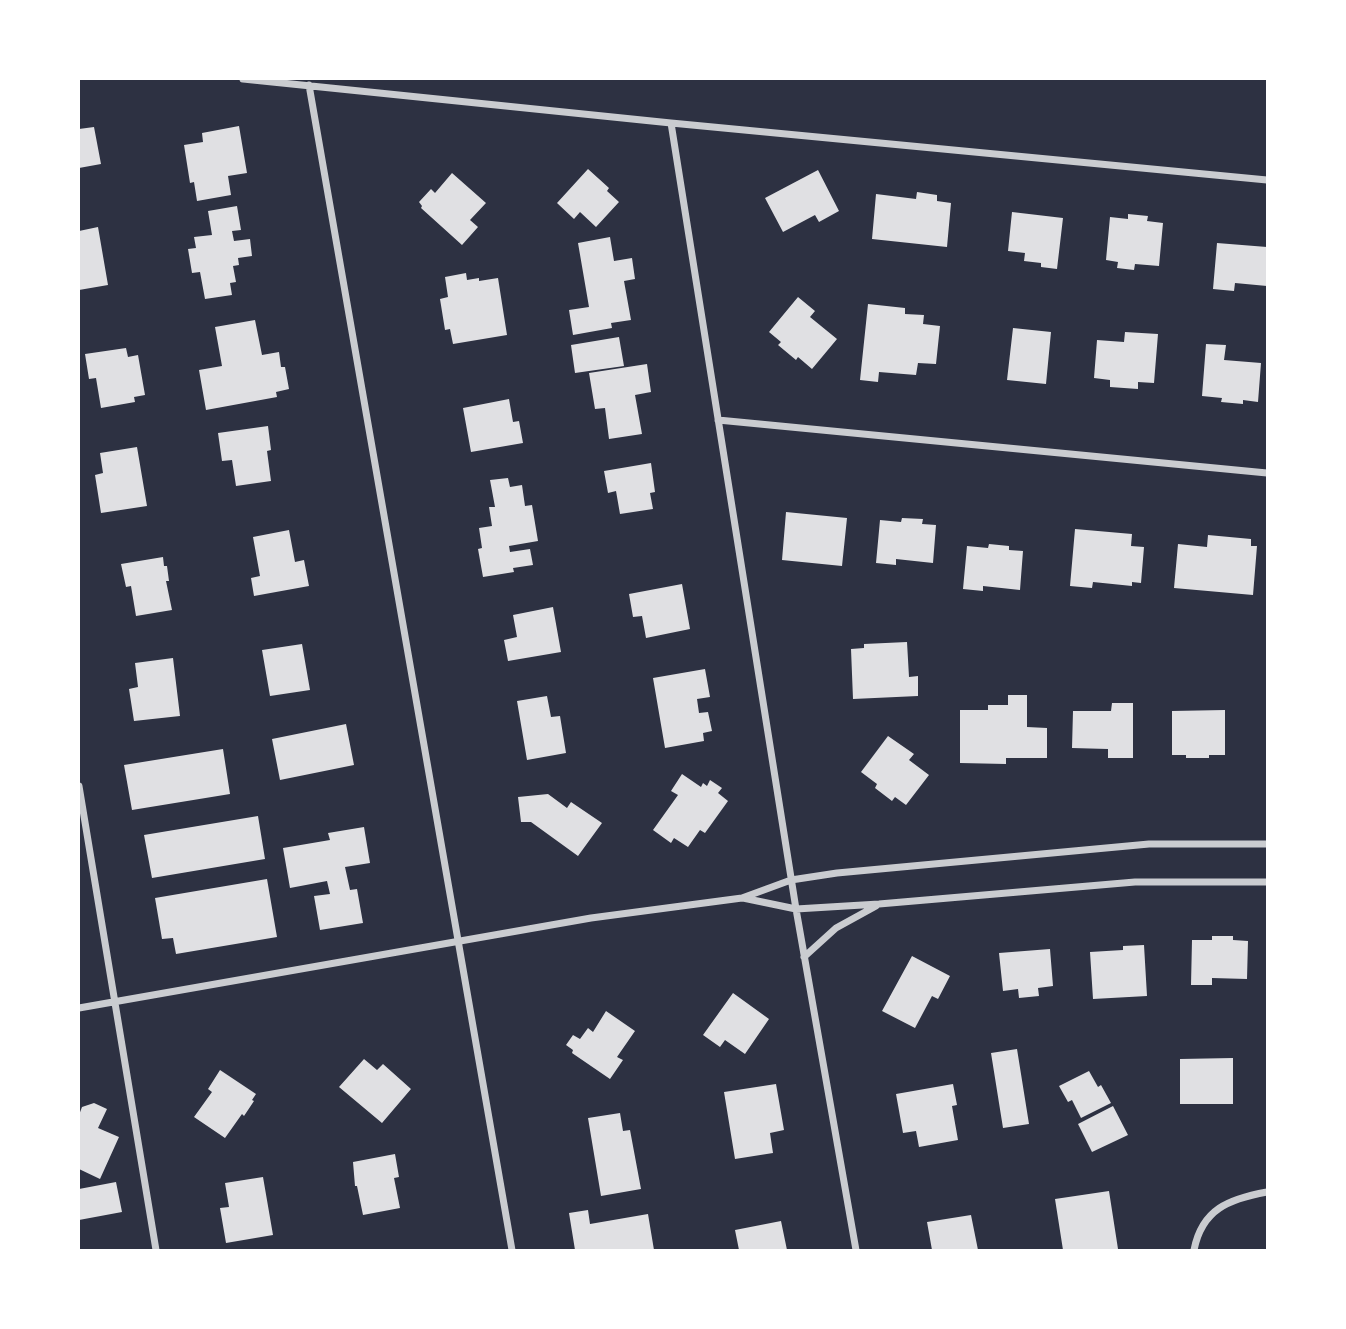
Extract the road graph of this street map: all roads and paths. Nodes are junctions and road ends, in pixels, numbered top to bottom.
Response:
1 (243, 79) edge
2 (309, 85) junction
3 (671, 123) junction
4 (1267, 180) edge
5 (718, 420) junction
6 (1267, 473) edge
7 (79, 786) edge
8 (1267, 844) edge
9 (791, 880) junction
10 (1267, 882) edge
11 (742, 898) junction
12 (879, 904) junction
13 (796, 909) junction
14 (456, 941) junction
15 (804, 957) junction
16 (114, 1000) junction
17 (79, 1008) edge
18 (1267, 1192) edge
19 (156, 1250) edge
20 (512, 1250) edge
21 (856, 1250) edge
22 (1194, 1250) edge

1 - 2 street
2 - 3 street
2 - 14 street
3 - 4 street
3 - 5 street
5 - 6 street
5 - 9 street
7 - 16 street
8 - 9 street
9 - 11 street
9 - 13 street
10 - 12 street
11 - 13 street
11 - 14 street
12 - 13 street
12 - 15 street
13 - 15 street
14 - 16 street
14 - 20 street
15 - 21 street
16 - 17 street
16 - 19 street
18 - 22 street

